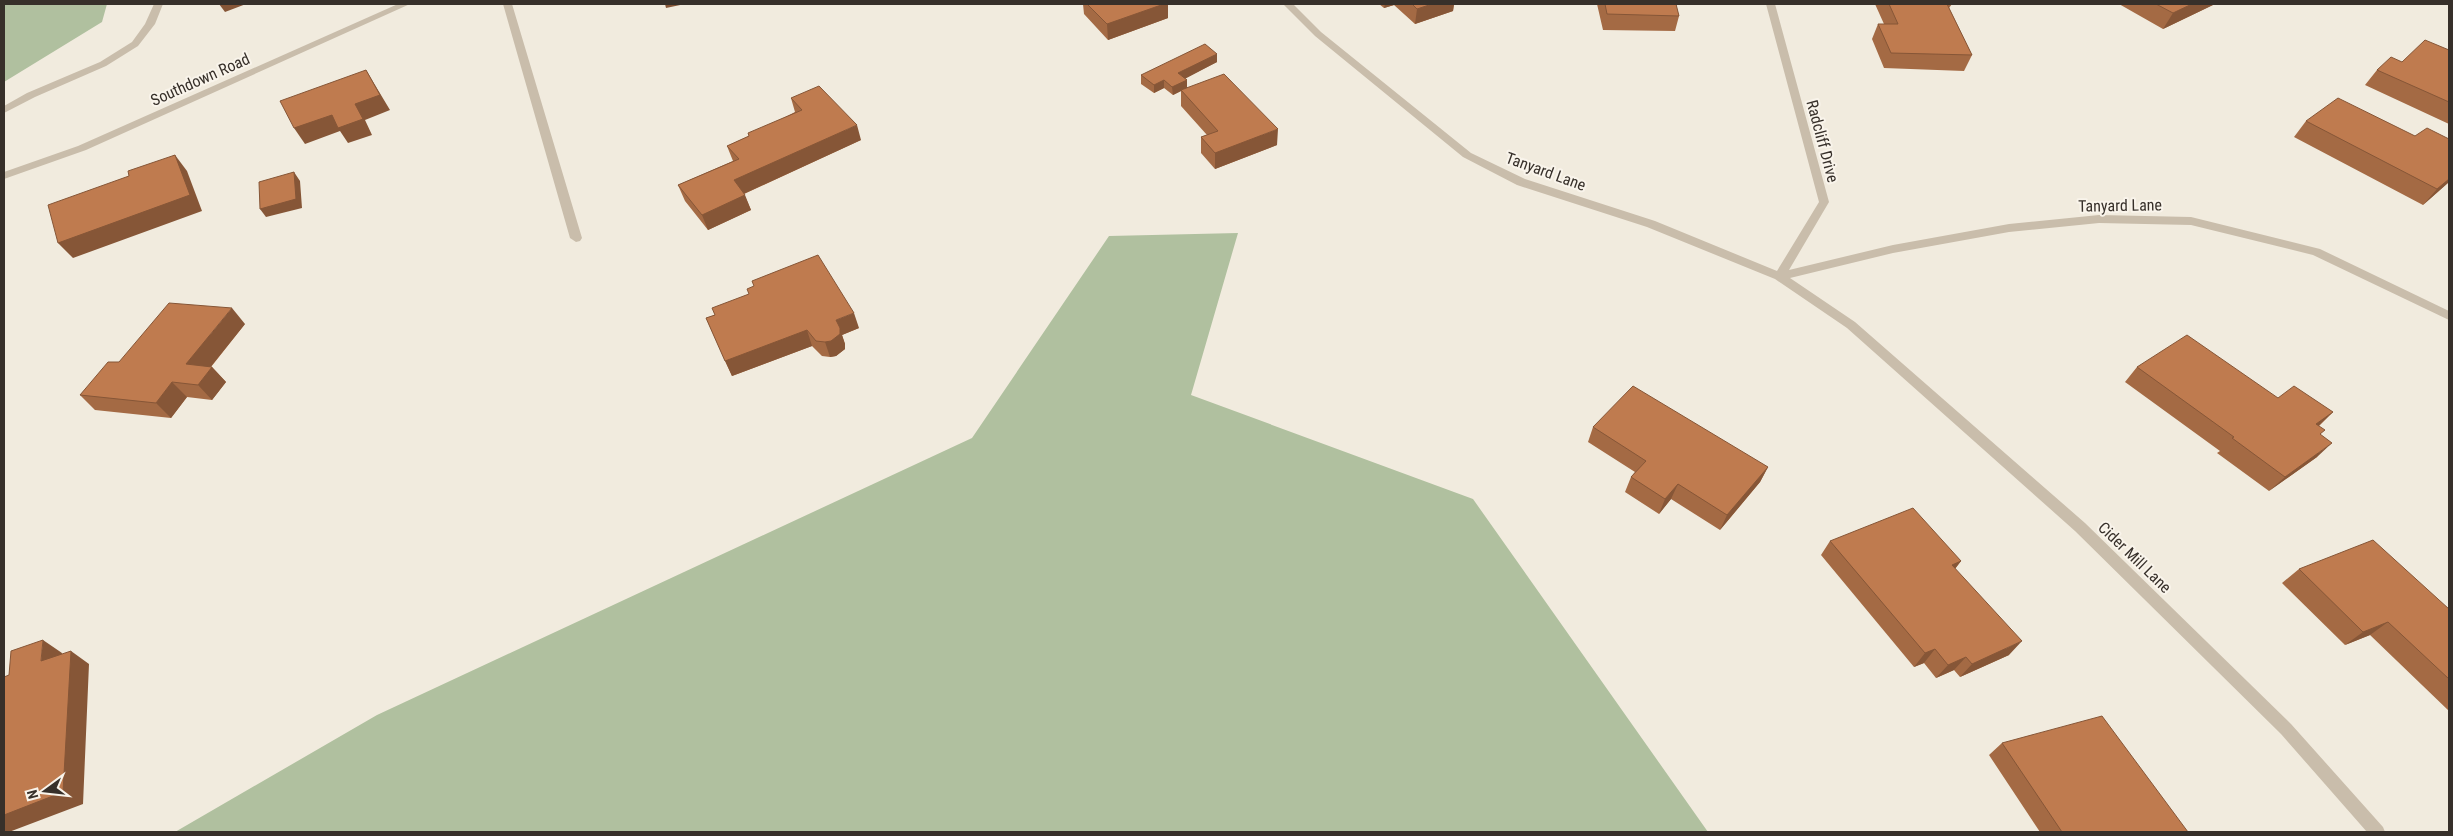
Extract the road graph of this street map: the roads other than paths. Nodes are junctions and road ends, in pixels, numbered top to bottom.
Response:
1 (158, 4) edge
2 (405, 4) edge
3 (506, 4) edge
4 (1288, 4) edge
5 (1770, 4) edge
6 (4, 110) edge
7 (4, 176) edge
8 (576, 238) dead end
9 (1779, 276) junction
10 (2449, 316) edge
11 (1851, 325) joint
12 (2377, 832) edge

1 - 6 street
2 - 7 street, Southdown Road
3 - 8 street
4 - 9 street, Tanyard Lane
5 - 9 street, Radcliff Drive
9 - 10 street, Tanyard Lane
9 - 11 street, Tanyard Lane
11 - 12 street, Cider Mill Lane

